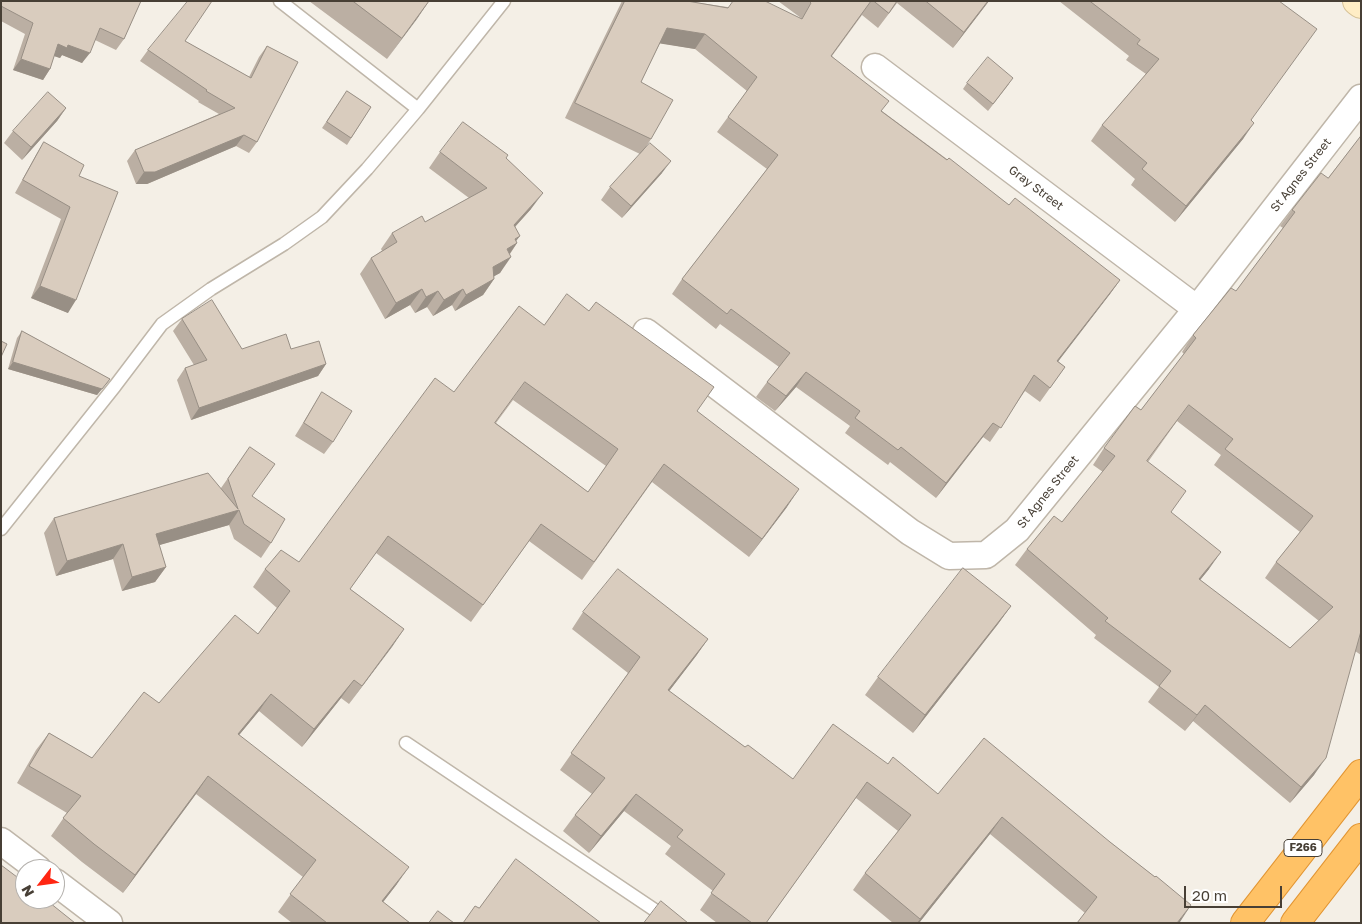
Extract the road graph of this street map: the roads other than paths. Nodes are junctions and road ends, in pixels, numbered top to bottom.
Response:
1 (280, 1) edge
2 (504, 1) edge
3 (1357, 1) edge
4 (1361, 4) edge
5 (875, 67) dead end
6 (1361, 98) edge
7 (418, 109) junction
8 (1197, 310) junction
9 (646, 332) dead end
10 (1, 529) edge
11 (406, 743) dead end
12 (1361, 774) edge
13 (1, 841) edge
14 (1356, 855) edge
15 (25, 859) edge
16 (65, 890) edge
17 (109, 923) edge
18 (674, 923) edge
19 (1245, 923) edge
20 (1295, 923) edge

1 - 7 lane
2 - 7 lane
3 - 4 street
5 - 8 street, Gray Street
6 - 8 street, St Agnes Street
7 - 10 lane
8 - 9 street, St Agnes Street
11 - 18 lane
12 - 19 highway, F266
13 - 15 street
14 - 20 highway
16 - 17 street

